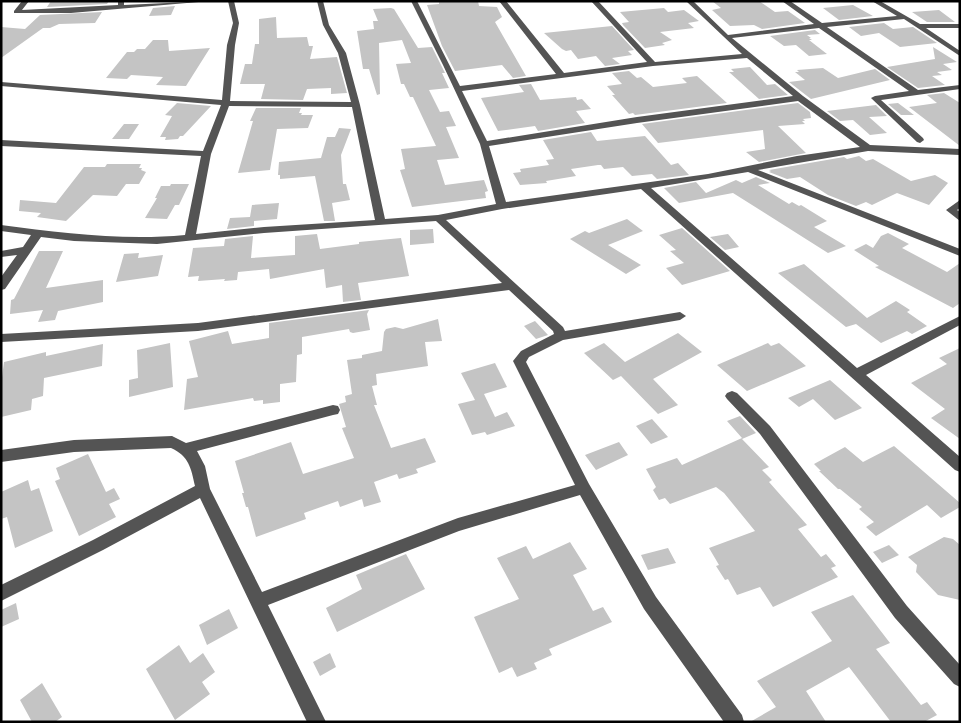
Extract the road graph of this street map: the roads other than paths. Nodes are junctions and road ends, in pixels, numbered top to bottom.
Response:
1 (26, 1) edge
2 (207, 1) edge
3 (230, 1) edge
4 (320, 1) edge
5 (414, 1) edge
6 (502, 1) edge
7 (594, 1) edge
8 (689, 1) edge
9 (785, 1) edge
10 (876, 1) edge
11 (121, 4) edge
12 (905, 17) junction
13 (820, 25) junction
14 (917, 26) junction
15 (960, 26) edge
16 (726, 37) junction
17 (960, 54) edge
18 (749, 56) junction
19 (653, 64) junction
20 (562, 76) junction
21 (2, 85) edge
22 (960, 87) edge
23 (457, 90) junction
24 (915, 92) junction
25 (800, 98) junction
26 (226, 103) junction
27 (356, 105) junction
28 (920, 140) dead end
29 (1, 144) edge
30 (484, 144) junction
31 (868, 148) junction
32 (960, 152) edge
33 (206, 154) junction
34 (749, 170) junction
35 (644, 187) junction
36 (960, 203) edge
37 (502, 206) junction
38 (438, 218) junction
39 (960, 218) edge
40 (382, 222) junction
41 (1, 228) edge
42 (38, 233) junction
43 (190, 237) junction
44 (27, 250) junction
45 (960, 253) edge
46 (1, 254) edge
47 (1, 286) edge
48 (510, 286) junction
49 (680, 316) dead end
50 (960, 320) edge
51 (560, 336) junction
52 (1, 338) edge
53 (856, 375) junction
54 (732, 396) dead end
55 (333, 410) dead end
56 (187, 448) junction
57 (1, 456) edge
58 (960, 466) edge
59 (584, 488) junction
60 (203, 489) junction
61 (1, 593) edge
62 (257, 601) junction
63 (960, 678) edge
64 (316, 722) edge
65 (736, 722) edge

1 - 11 street
2 - 11 street
3 - 26 street
4 - 27 street
5 - 23 street
6 - 20 street
7 - 19 street
8 - 16 street
9 - 13 street
10 - 12 street
12 - 13 street
12 - 14 street
13 - 16 street
13 - 24 street
14 - 15 street
14 - 17 street
16 - 18 street
18 - 19 street
18 - 25 street
19 - 20 street
20 - 23 street
21 - 26 street
22 - 24 street
23 - 30 street
24 - 28 street
25 - 30 street
25 - 31 street
26 - 27 street
26 - 33 street
27 - 40 street
29 - 33 street
30 - 37 street
31 - 32 street
31 - 34 street
33 - 43 street
34 - 35 street
34 - 45 street
35 - 37 street
35 - 53 street
36 - 39 street
37 - 38 street
38 - 40 street
38 - 48 street
40 - 43 street
41 - 42 street
42 - 43 street
42 - 44 street
44 - 46 street
44 - 47 street
48 - 51 street
48 - 52 street
49 - 51 street
50 - 53 street
51 - 59 street
53 - 58 street
54 - 63 street
55 - 56 street
56 - 57 street
56 - 60 street
59 - 62 street
59 - 65 street
60 - 61 street
60 - 62 street
62 - 64 street

